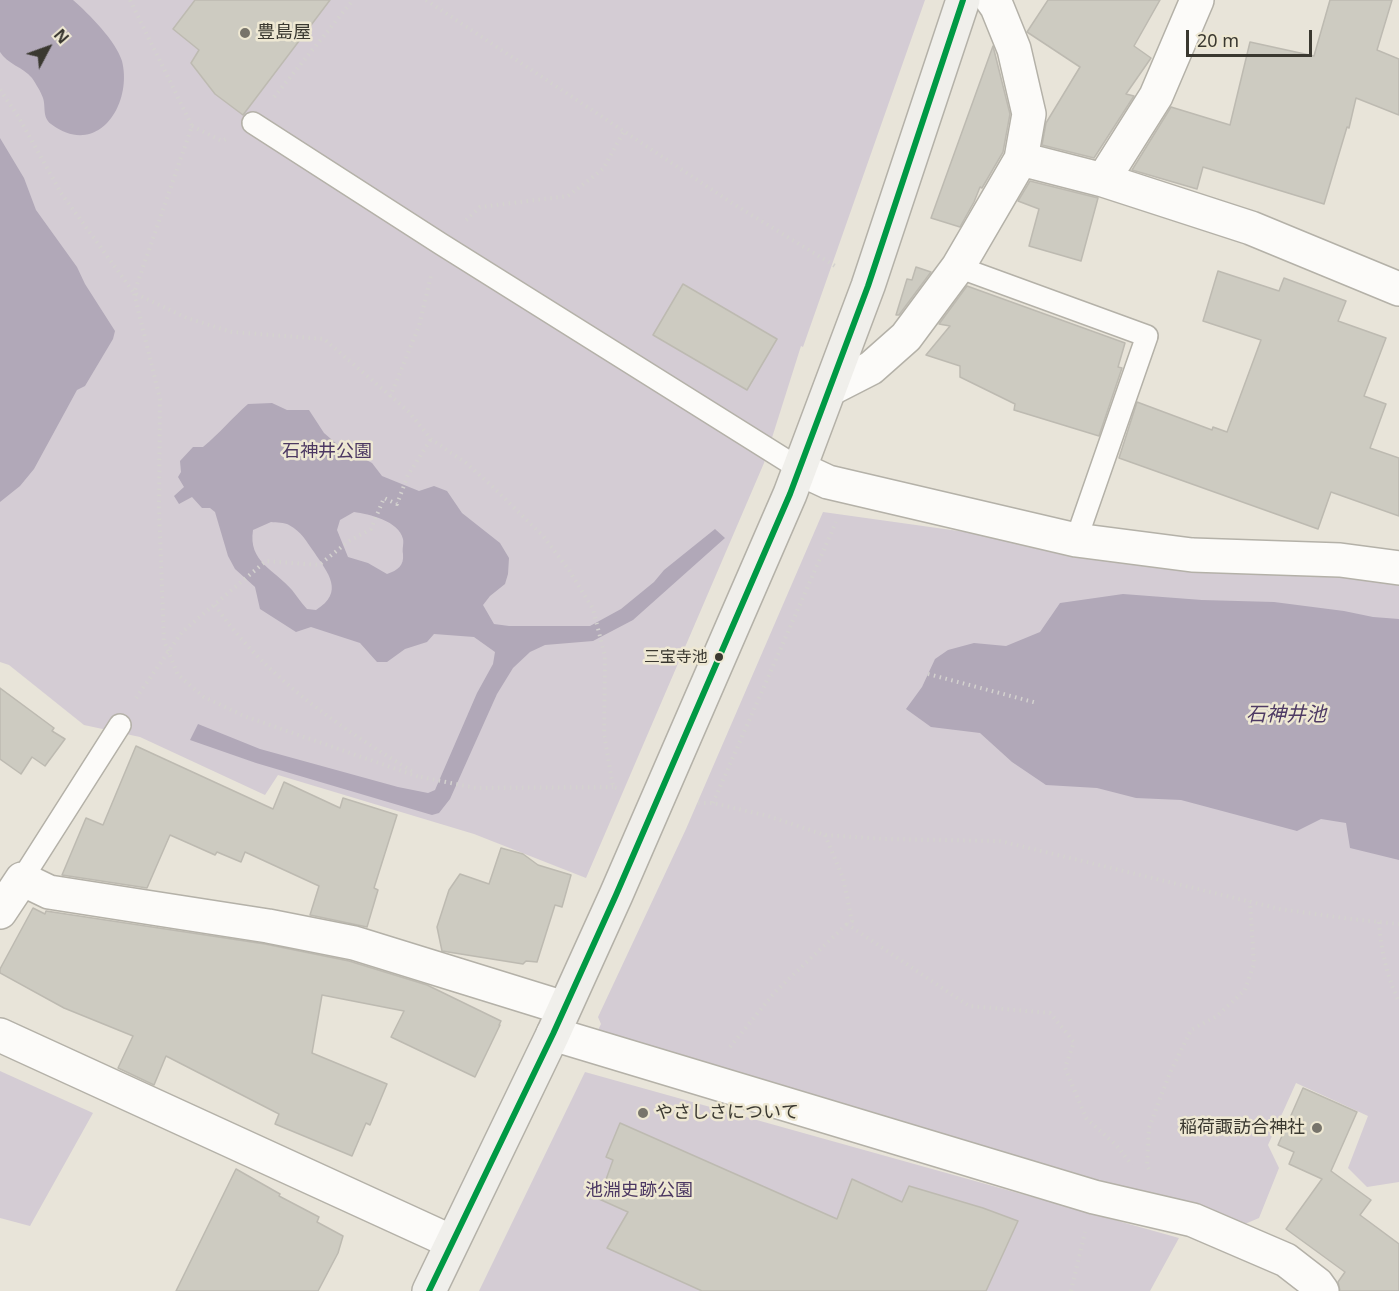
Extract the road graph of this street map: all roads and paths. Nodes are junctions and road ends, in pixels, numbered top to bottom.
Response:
1 (130, 0) edge
2 (353, 0) edge
3 (426, 0) edge
4 (963, 0) edge
5 (992, 0) edge
6 (1197, 0) edge
7 (0, 90) edge
8 (253, 123) junction
9 (192, 126) junction
10 (1021, 159) junction
11 (1103, 180) junction
12 (958, 267) junction
13 (868, 286) junction
14 (1399, 289) edge
15 (134, 293) junction
16 (830, 389) junction
17 (431, 439) junction
18 (800, 469) junction
19 (839, 516) dead end
20 (1076, 540) junction
21 (1399, 568) edge
22 (215, 605) junction
23 (168, 652) junction
24 (928, 674) dead end
25 (1038, 703) dead end
26 (132, 705) dead end
27 (120, 725) dead end
28 (422, 778) junction
29 (613, 787) junction
30 (631, 792) dead end
31 (694, 802) dead end
32 (713, 804) junction
33 (825, 835) junction
34 (22, 879) junction
35 (1250, 902) junction
36 (0, 912) edge
37 (1379, 922) junction
38 (848, 924) junction
39 (1399, 924) edge
40 (1399, 1002) edge
41 (559, 1021) junction
42 (0, 1035) edge
43 (697, 1077) junction
44 (1147, 1164) junction
45 (1141, 1167) dead end
46 (1136, 1170) dead end
47 (1094, 1197) junction
48 (1167, 1214) junction
49 (452, 1242) junction
50 (429, 1291) edge
51 (1071, 1291) edge
52 (1322, 1291) edge

1 - 9 path
2 - 8 path
3 - 13 path
4 - 13 main road
5 - 10 street
6 - 11 street
7 - 15 path
8 - 9 path
8 - 18 lane
9 - 15 path
10 - 11 street
10 - 12 street
11 - 14 street
12 - 16 street
12 - 20 lane
13 - 16 main road
15 - 17 path
15 - 23 path
16 - 18 main road
17 - 22 path
17 - 29 path
18 - 20 street
18 - 41 main road
19 - 32 path
20 - 21 street
22 - 23 path
22 - 28 path
23 - 26 path
23 - 28 path
24 - 25 path
27 - 34 lane
28 - 29 path
29 - 30 path
31 - 32 path
32 - 33 path
33 - 35 path
33 - 38 path
34 - 36 street
34 - 41 street
35 - 37 path
35 - 44 path
37 - 39 path
37 - 40 path
38 - 43 path
38 - 46 path
41 - 43 street
41 - 49 main road
42 - 49 street
43 - 47 street
44 - 45 path
44 - 48 path
47 - 48 street
47 - 51 path
48 - 52 street
49 - 50 main road

